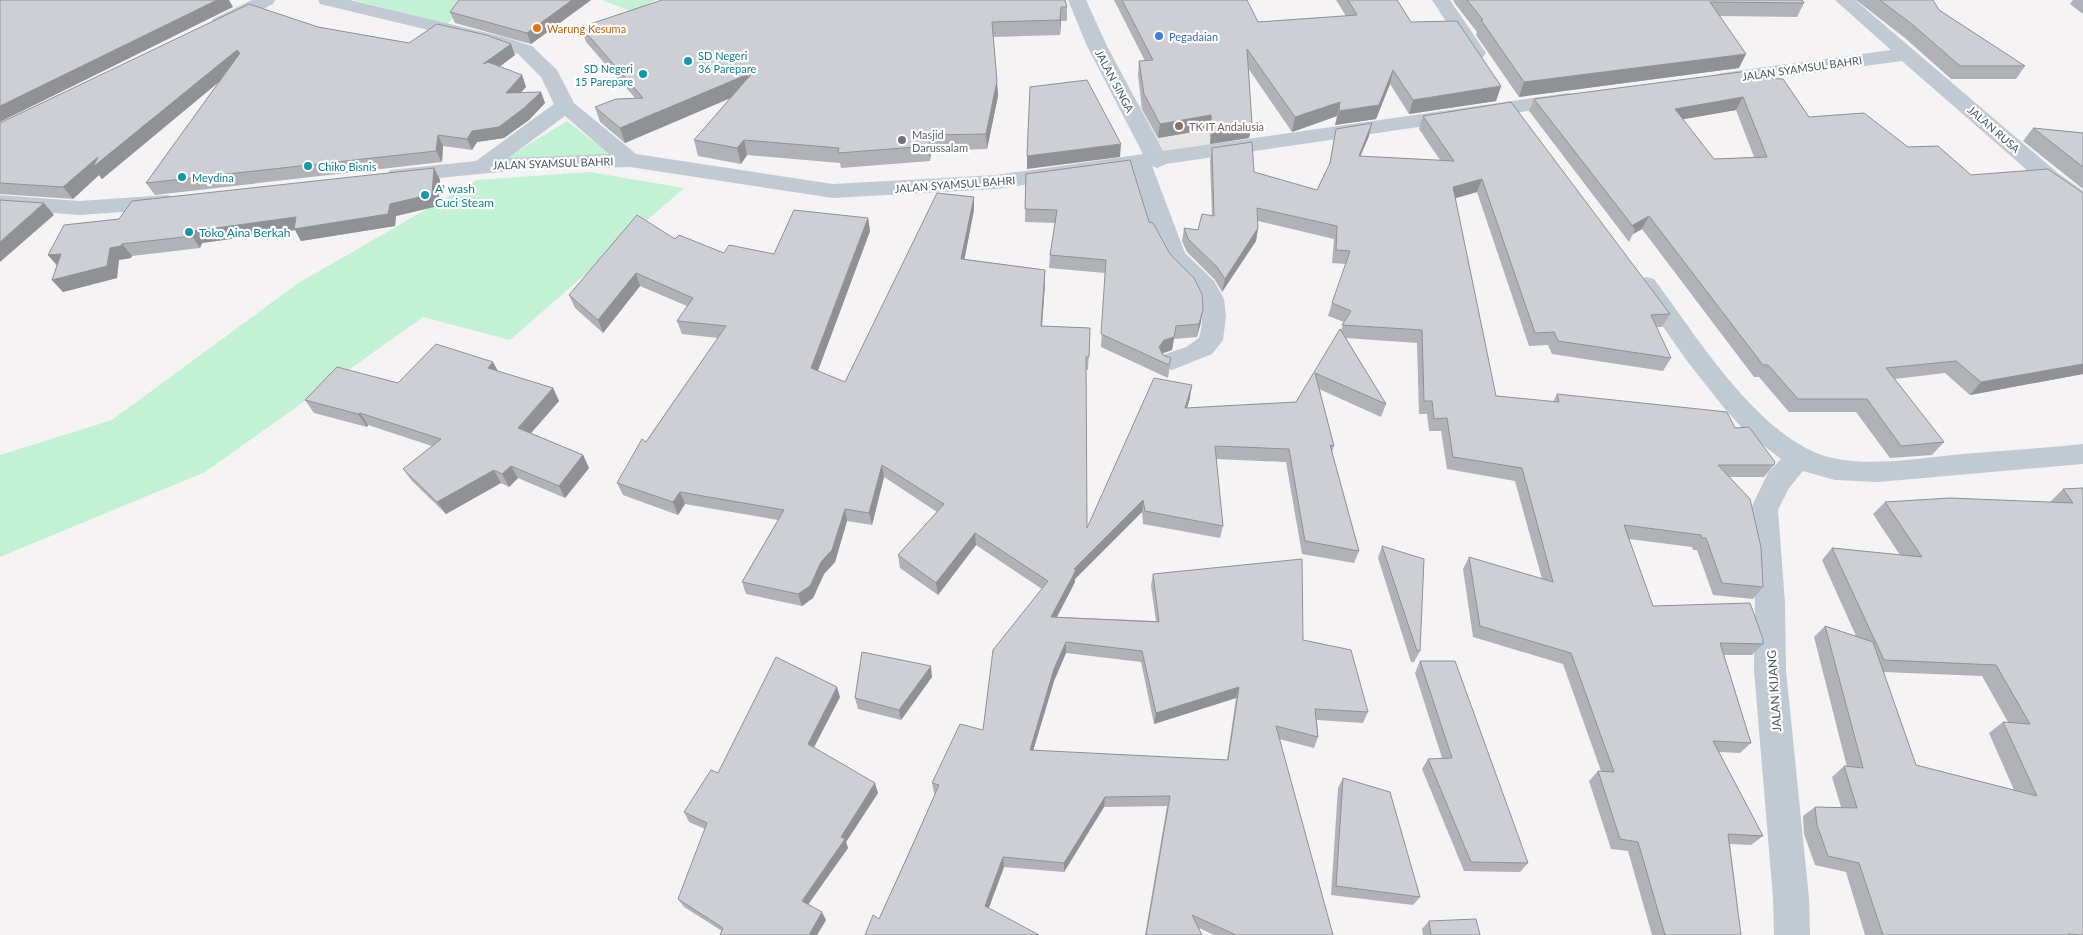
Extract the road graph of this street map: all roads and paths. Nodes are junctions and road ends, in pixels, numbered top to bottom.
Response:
1 (266, 0) edge
2 (327, 0) edge
3 (1076, 0) edge
4 (1441, 0) edge
5 (1844, 0) edge
6 (204, 31) edge
7 (1907, 54) junction
8 (1485, 66) edge
9 (1700, 82) edge
10 (1591, 96) edge
11 (1507, 98) junction
12 (565, 106) junction
13 (1530, 130) edge
14 (630, 160) junction
15 (1148, 162) junction
16 (482, 166) junction
17 (374, 178) edge
18 (189, 199) edge
19 (2083, 201) edge
20 (0, 202) edge
21 (1629, 262) edge
22 (1172, 361) edge
23 (2083, 454) edge
24 (1798, 457) junction
25 (1792, 935) edge

1 - 6 street
2 - 12 street
3 - 15 street, JALAN SINGA
4 - 8 street
5 - 7 street, JALAN RUSA
7 - 9 street, JALAN SYAMSUL BAHRI
7 - 19 street, JALAN RUSA
10 - 11 street, JALAN SYAMSUL BAHRI
11 - 13 street
11 - 15 street, JALAN SYAMSUL BAHRI
12 - 14 street
12 - 16 street
14 - 15 street, JALAN SYAMSUL BAHRI
14 - 16 street, JALAN SYAMSUL BAHRI
15 - 22 street, JALAN SINGA
16 - 17 street, JALAN SYAMSUL BAHRI
18 - 20 street
21 - 24 street
23 - 24 street
24 - 25 street, JALAN KIJANG

